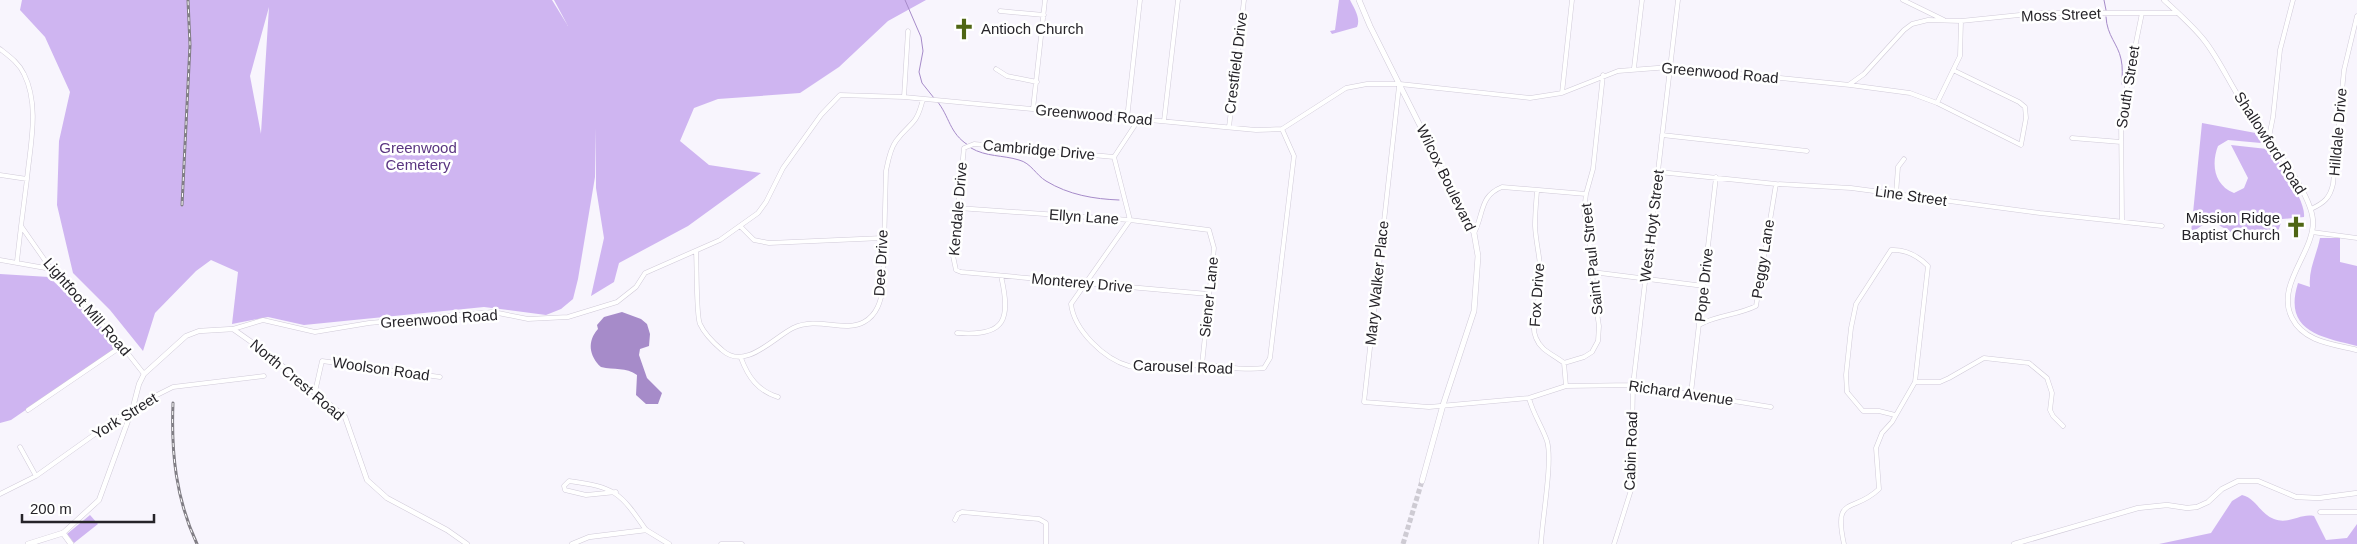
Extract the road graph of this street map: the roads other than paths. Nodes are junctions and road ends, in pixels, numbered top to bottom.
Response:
1 (1045, 0) edge
2 (1140, 0) edge
3 (1178, 0) edge
4 (1244, 0) edge
5 (1359, 0) edge
6 (1572, 0) edge
7 (1642, 0) edge
8 (1678, 0) edge
9 (1903, 0) edge
10 (2164, 0) edge
11 (2293, 0) edge
12 (1000, 11) dead end
13 (2142, 13) junction
14 (2177, 13) junction
15 (1044, 15) junction
16 (2357, 16) edge
17 (1945, 20) junction
18 (1962, 21) junction
19 (908, 31) dead end
20 (0, 49) edge
21 (1670, 67) junction
22 (1634, 68) junction
23 (996, 69) dead end
24 (1953, 70) junction
25 (1603, 76) junction
26 (1037, 82) junction
27 (1400, 84) junction
28 (1850, 84) junction
29 (1562, 93) junction
30 (904, 97) junction
31 (923, 99) junction
32 (1937, 103) junction
33 (1033, 109) junction
34 (1127, 119) junction
35 (1139, 119) junction
36 (1164, 120) junction
37 (1229, 127) junction
38 (1282, 129) junction
39 (1662, 135) junction
40 (2269, 137) junction
41 (2072, 138) dead end
42 (2121, 142) junction
43 (964, 148) joint
44 (1807, 151) dead end
45 (1114, 157) junction
46 (1904, 159) dead end
47 (1659, 172) junction
48 (0, 175) edge
49 (1716, 177) junction
50 (27, 179) junction
51 (1776, 184) junction
52 (1537, 191) junction
53 (1586, 194) junction
54 (1896, 194) junction
55 (958, 208) junction
56 (2311, 209) junction
57 (1130, 220) junction
58 (2122, 221) junction
59 (21, 226) junction
60 (741, 226) junction
61 (2162, 226) dead end
62 (1209, 230) joint
63 (2312, 232) junction
64 (1474, 233) junction
65 (883, 238) junction
66 (2357, 238) edge
67 (696, 252) junction
68 (0, 260) edge
69 (17, 261) junction
70 (51, 269) junction
71 (956, 270) joint
72 (1592, 272) junction
73 (1002, 276) junction
74 (1646, 278) junction
75 (1085, 283) junction
76 (1704, 286) junction
77 (1208, 294) junction
78 (1700, 324) junction
79 (233, 330) junction
80 (957, 333) dead end
81 (122, 346) junction
82 (2357, 350) edge
83 (742, 358) junction
84 (1564, 363) junction
85 (1202, 364) junction
86 (144, 374) junction
87 (264, 376) dead end
88 (440, 377) dead end
89 (1915, 382) junction
90 (1633, 385) junction
91 (1566, 386) junction
92 (315, 392) junction
93 (1691, 393) junction
94 (778, 397) dead end
95 (1529, 398) junction
96 (1443, 404) junction
97 (133, 407) junction
98 (1771, 407) dead end
99 (28, 410) dead end
100 (1895, 415) junction
101 (2062, 426) dead end
102 (20, 447) dead end
103 (36, 476) junction
104 (1422, 482) tunnel mouth
105 (616, 492) junction
106 (2357, 493) edge
107 (0, 494) edge
108 (2320, 512) dead end
109 (2357, 512) edge
110 (955, 520) dead end
111 (646, 530) junction
112 (62, 533) junction
113 (28, 544) edge
114 (71, 544) edge
115 (467, 544) edge
116 (572, 544) edge
117 (669, 544) edge
118 (721, 544) edge
119 (742, 544) edge
120 (1046, 544) edge
121 (1540, 544) edge
122 (1614, 544) edge
123 (1844, 544) edge
124 (2014, 544) edge

1 - 15 street
2 - 34 street
3 - 36 street
4 - 37 street, Crestfield Drive
5 - 27 main road, Wilcox Boulevard
6 - 29 street
7 - 22 street
8 - 21 street, West Hoyt Street
9 - 17 street, Moss Street
10 - 14 street, Shallowford Road
11 - 40 street
12 - 15 street
13 - 14 street, Moss Street
13 - 18 street, Moss Street
13 - 42 street, South Street
14 - 40 street, Shallowford Road
15 - 26 street
16 - 56 street, Hilldale Drive
17 - 18 street, Moss Street
17 - 28 street, Moss Street
18 - 24 street
19 - 30 street
20 - 50 street
21 - 22 street, Greenwood Road
21 - 28 street, Greenwood Road
21 - 39 street, West Hoyt Street
22 - 25 street, Greenwood Road
23 - 26 street
24 - 32 street
24 - 32 street, Greenwood Road
25 - 29 street, Greenwood Road
25 - 53 street, Saint Paul Street
26 - 33 street
27 - 29 street, Greenwood Road
27 - 38 street, Greenwood Road
27 - 64 main road, Wilcox Boulevard
27 - 96 street, Mary Walker Place
28 - 32 street, Greenwood Road
30 - 31 street, Greenwood Road
30 - 60 street, Greenwood Road
31 - 33 street, Greenwood Road
31 - 65 street, Dee Drive
33 - 34 street, Greenwood Road
34 - 35 street, Greenwood Road
35 - 36 street, Greenwood Road
35 - 45 street
36 - 37 street, Greenwood Road
37 - 38 street, Greenwood Road
38 - 85 street, Carousel Road
39 - 44 street
39 - 47 street, West Hoyt Street
40 - 56 street, Shallowford Road
41 - 42 street
42 - 58 street, South Street
43 - 45 street, Cambridge Drive
43 - 55 street, Kendale Drive
45 - 57 street
46 - 54 street
47 - 49 street, Line Street
47 - 74 street, West Hoyt Street
48 - 50 street
49 - 51 street, Line Street
49 - 76 street, Pope Drive
50 - 59 street
51 - 54 street, Line Street
51 - 78 street, Peggy Lane
52 - 53 street
52 - 64 street
52 - 84 street, Fox Drive
53 - 72 street, Saint Paul Street
54 - 58 street, Line Street
55 - 57 street, Ellyn Lane
55 - 71 street, Kendale Drive
56 - 63 street, Shallowford Road
57 - 62 street, Ellyn Lane
57 - 75 street, Carousel Road
58 - 61 street, Line Street
59 - 69 street
59 - 70 street, Lightfoot Mill Road
60 - 65 street
60 - 67 street, Greenwood Road
62 - 77 street, Siener Lane
63 - 66 street
63 - 82 street, Shallowford Road
64 - 96 main road, Wilcox Boulevard
65 - 83 street, Dee Drive
67 - 79 street, Greenwood Road
67 - 83 street
68 - 69 street
69 - 70 street
70 - 81 street, Lightfoot Mill Road
71 - 73 street, Monterey Drive
72 - 74 street
72 - 84 street, Saint Paul Street
73 - 75 street, Monterey Drive
73 - 80 street
74 - 76 street
74 - 90 street, West Hoyt Street
75 - 77 street, Monterey Drive
75 - 85 street, Carousel Road
76 - 78 street, Pope Drive
77 - 85 street, Siener Lane
78 - 93 street, Pope Drive
79 - 86 street
79 - 92 street, North Crest Road
81 - 86 street, Lightfoot Mill Road
81 - 99 street
83 - 94 street
84 - 91 street
86 - 97 street
87 - 97 street, York Street
88 - 92 street, Woolson Road
89 - 100 street
89 - 100 street
89 - 101 street
90 - 91 street, Richard Avenue
90 - 93 street, Richard Avenue
90 - 122 street, Cabin Road
91 - 95 street, Richard Avenue
92 - 115 street, North Crest Road
93 - 98 street, Richard Avenue
95 - 96 street, Richard Avenue
95 - 121 street
96 - 104 main road, Wilcox Boulevard
97 - 103 street, York Street
97 - 112 street
100 - 123 street
102 - 103 street
103 - 107 street, York Street
105 - 105 street
105 - 111 street
106 - 124 street
108 - 109 street
110 - 120 street
111 - 116 street
111 - 117 street
112 - 113 main road
112 - 114 main road
118 - 119 street

